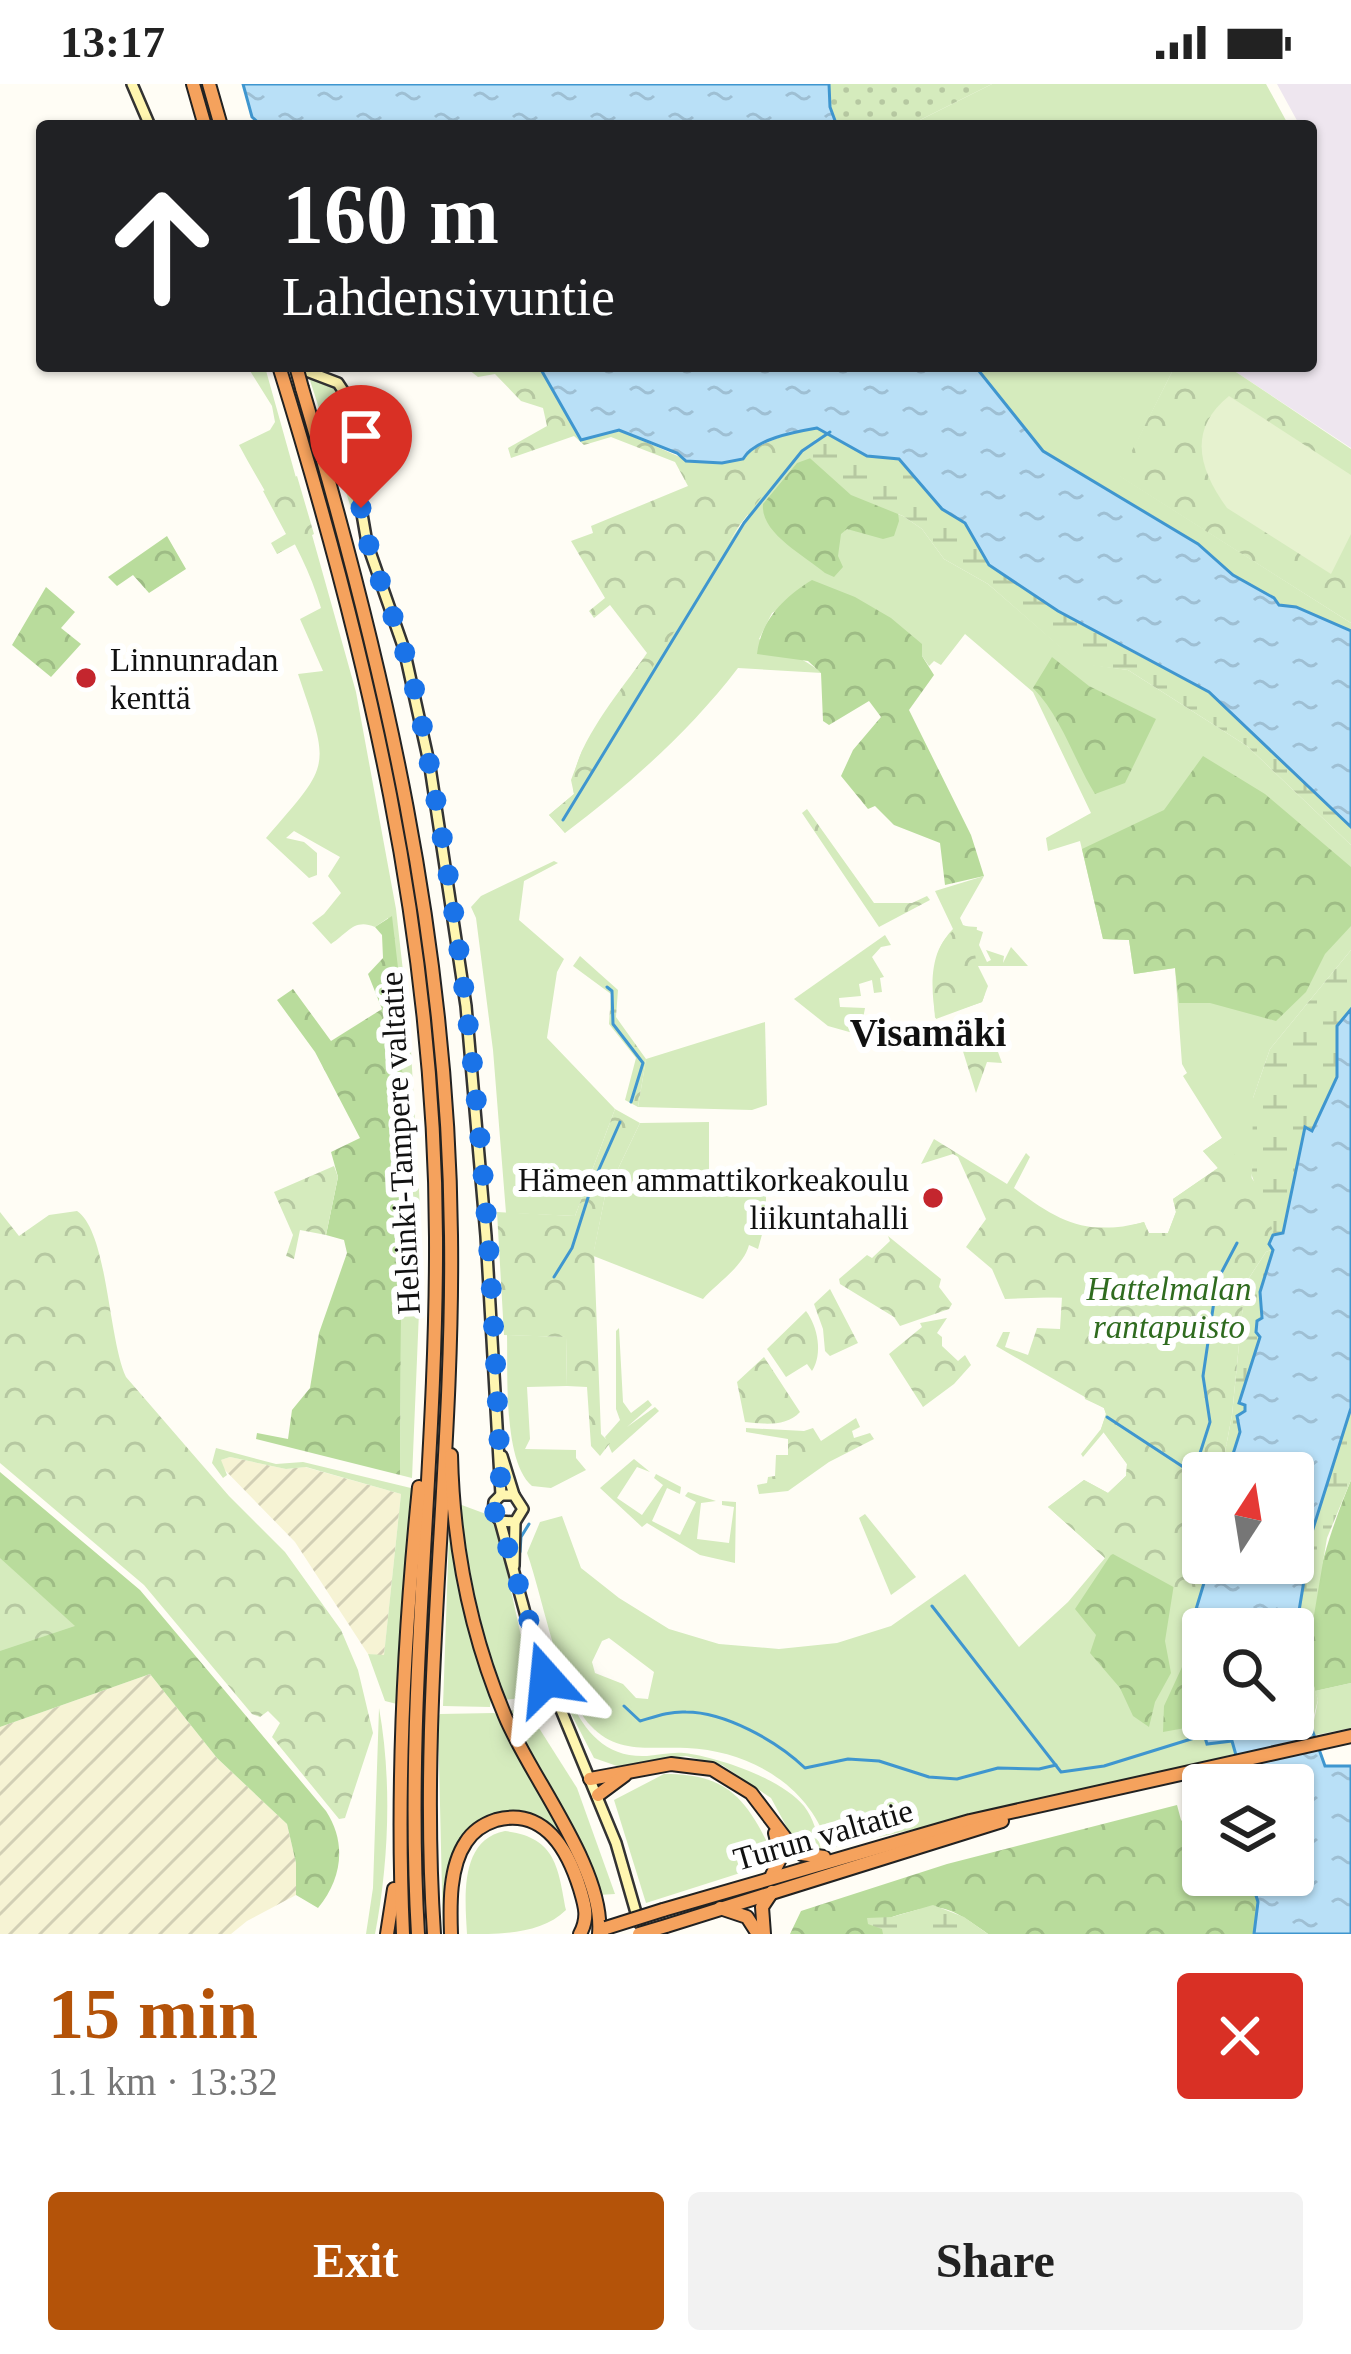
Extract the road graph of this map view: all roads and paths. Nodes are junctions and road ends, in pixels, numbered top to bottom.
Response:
1 (133, 84) edge
2 (193, 84) edge
3 (208, 84) edge
4 (148, 120) edge
5 (204, 120) edge
6 (219, 120) edge
7 (295, 372) edge
8 (314, 372) edge
9 (281, 373) edge
10 (448, 1394) junction
11 (430, 1421) junction
12 (500, 1451) junction
13 (501, 1495) junction
14 (514, 1495) junction
15 (500, 1521) junction
16 (515, 1522) junction
17 (514, 1572) junction
18 (1345, 1738) edge
19 (625, 1775) junction
20 (590, 1779) junction
21 (598, 1795) junction
22 (1078, 1798) junction
23 (772, 1821) junction
24 (831, 1858) junction
25 (400, 1865) junction
26 (772, 1875) junction
27 (772, 1892) junction
28 (719, 1908) junction
29 (596, 1925) edge
30 (387, 1934) edge
31 (404, 1934) edge
32 (418, 1934) edge
33 (434, 1934) edge
34 (451, 1934) edge
35 (640, 1934) edge
36 (761, 1934) edge

1 - 4 main road
2 - 5 highway
3 - 6 highway
7 - 10 highway, Helsinki-Tampere valtatie, bridge
8 - 12 main road
9 - 11 highway, Helsinki-Tampere valtatie
10 - 29 highway
10 - 33 highway, Helsinki-Tampere valtatie
11 - 25 highway
11 - 32 highway, Helsinki-Tampere valtatie
12 - 13 main road
12 - 14 main road
13 - 14 main road
13 - 15 main road
14 - 16 main road
15 - 16 main road
15 - 17 main road
16 - 17 main road
17 - 20 main road
18 - 22 highway, Turun valtatie
19 - 20 highway
19 - 21 highway
19 - 23 highway
20 - 21 main road
21 - 35 main road
22 - 24 highway, Turun valtatie
22 - 27 highway, Turun valtatie
23 - 24 highway
23 - 26 highway
24 - 26 highway, Turun valtatie
25 - 30 highway
25 - 31 highway
26 - 29 highway, Turun valtatie, bridge
27 - 28 highway, Turun valtatie
27 - 36 highway
28 - 35 highway, Turun valtatie, bridge
28 - 36 highway
29 - 34 highway

